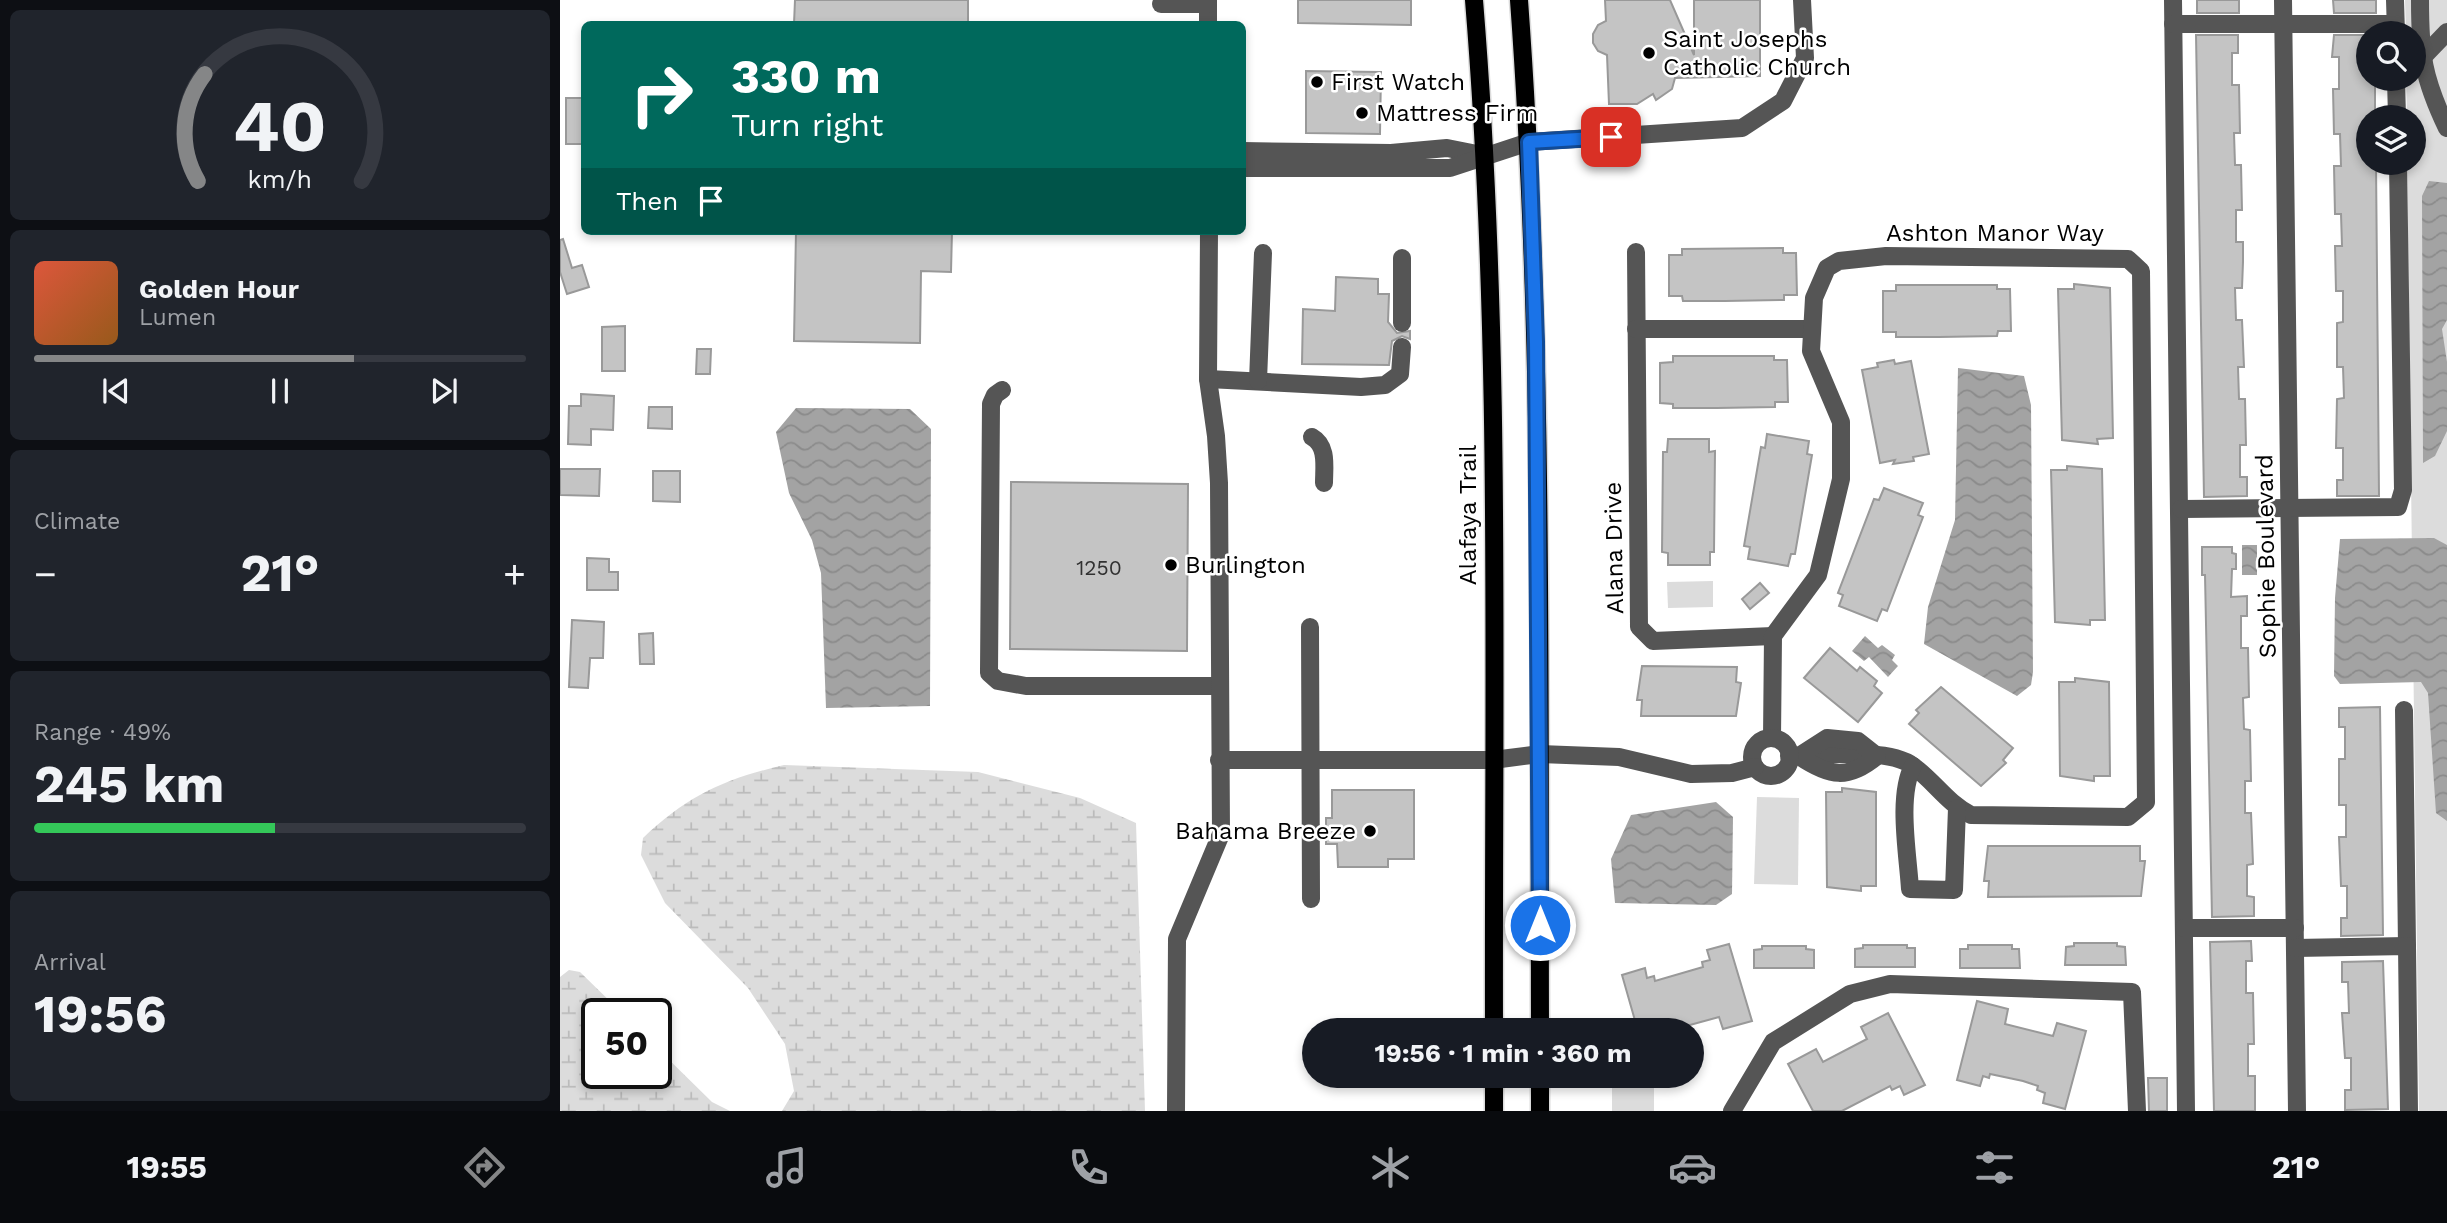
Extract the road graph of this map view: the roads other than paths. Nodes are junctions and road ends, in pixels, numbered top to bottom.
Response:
1 (1474, 0) edge
2 (1519, 0) edge
3 (1802, 0) edge
4 (2173, 0) edge
5 (2283, 0) edge
6 (2395, 0) edge
7 (2420, 0) edge
8 (1208, 2) edge
9 (1161, 4) dead end
10 (1209, 21) edge
11 (2395, 21) edge
12 (2421, 21) edge
13 (2174, 24) junction
14 (2283, 26) junction
15 (2356, 28) edge
16 (2447, 32) edge
17 (2426, 54) edge
18 (2426, 75) edge
19 (2447, 128) edge
20 (1529, 142) junction
21 (1246, 151) edge
22 (1487, 156) junction
23 (1246, 168) edge
24 (2398, 175) edge
25 (1209, 235) edge
26 (1636, 252) dead end
27 (1263, 253) dead end
28 (1402, 258) dead end
29 (1402, 323) dead end
30 (1636, 329) junction
31 (1812, 329) junction
32 (1402, 347) dead end
33 (1208, 379) junction
34 (1258, 381) junction
35 (1002, 390) dead end
36 (1312, 437) dead end
37 (1324, 483) dead end
38 (2290, 508) junction
39 (2181, 509) junction
40 (1310, 627) dead end
41 (1773, 636) junction
42 (1219, 686) junction
43 (2404, 710) dead end
44 (1772, 738) junction
45 (1539, 754) junction
46 (1794, 756) junction
47 (1219, 760) junction
48 (1311, 760) junction
49 (1493, 760) junction
50 (1913, 766) junction
51 (1755, 767) junction
52 (1957, 808) junction
53 (1311, 900) dead end
54 (2184, 928) junction
55 (2295, 928) junction
56 (2407, 946) junction
57 (2295, 948) junction
58 (1494, 1018) edge
59 (1540, 1018) edge
60 (1494, 1088) edge
61 (1540, 1088) edge
62 (1176, 1111) edge
63 (1494, 1111) edge
64 (1540, 1111) edge
65 (1732, 1111) edge
66 (2137, 1111) edge
67 (2186, 1111) edge
68 (2297, 1111) edge
69 (2409, 1111) edge

1 - 22 main road, Alafaya Trail
2 - 20 main road
3 - 20 street
4 - 13 street
5 - 14 street, Sophie Boulevard
6 - 11 street
7 - 12 street
8 - 9 street
8 - 10 street
13 - 14 street
13 - 39 street
14 - 15 street
14 - 38 street, Sophie Boulevard
16 - 17 street
18 - 19 street
20 - 22 street
20 - 45 main road
21 - 22 street
22 - 23 street
22 - 49 main road, Alafaya Trail
24 - 38 street
25 - 33 street
26 - 30 street, Alana Drive
27 - 34 street
28 - 29 street
30 - 31 street
30 - 41 street, Alana Drive
31 - 41 street, Ashton Manor Way
31 - 52 street, Ashton Manor Way
32 - 34 street
33 - 34 street
33 - 42 street
35 - 42 street
36 - 37 street
38 - 39 street
38 - 55 street, Sophie Boulevard
39 - 54 street
40 - 48 street
41 - 44 street
42 - 47 street
43 - 56 street
44 - 46 street
44 - 51 street
45 - 49 street
45 - 51 street
45 - 59 main road
46 - 50 street, Ashton Manor Way
46 - 51 street
47 - 48 street
47 - 62 street
48 - 49 street
48 - 53 street
49 - 58 main road, Alafaya Trail
50 - 52 street, Ashton Manor Way
50 - 52 street
54 - 55 street
54 - 67 street
55 - 57 street, Sophie Boulevard
56 - 57 street
56 - 69 street
57 - 68 street, Sophie Boulevard
60 - 63 main road
61 - 64 main road
65 - 66 street

